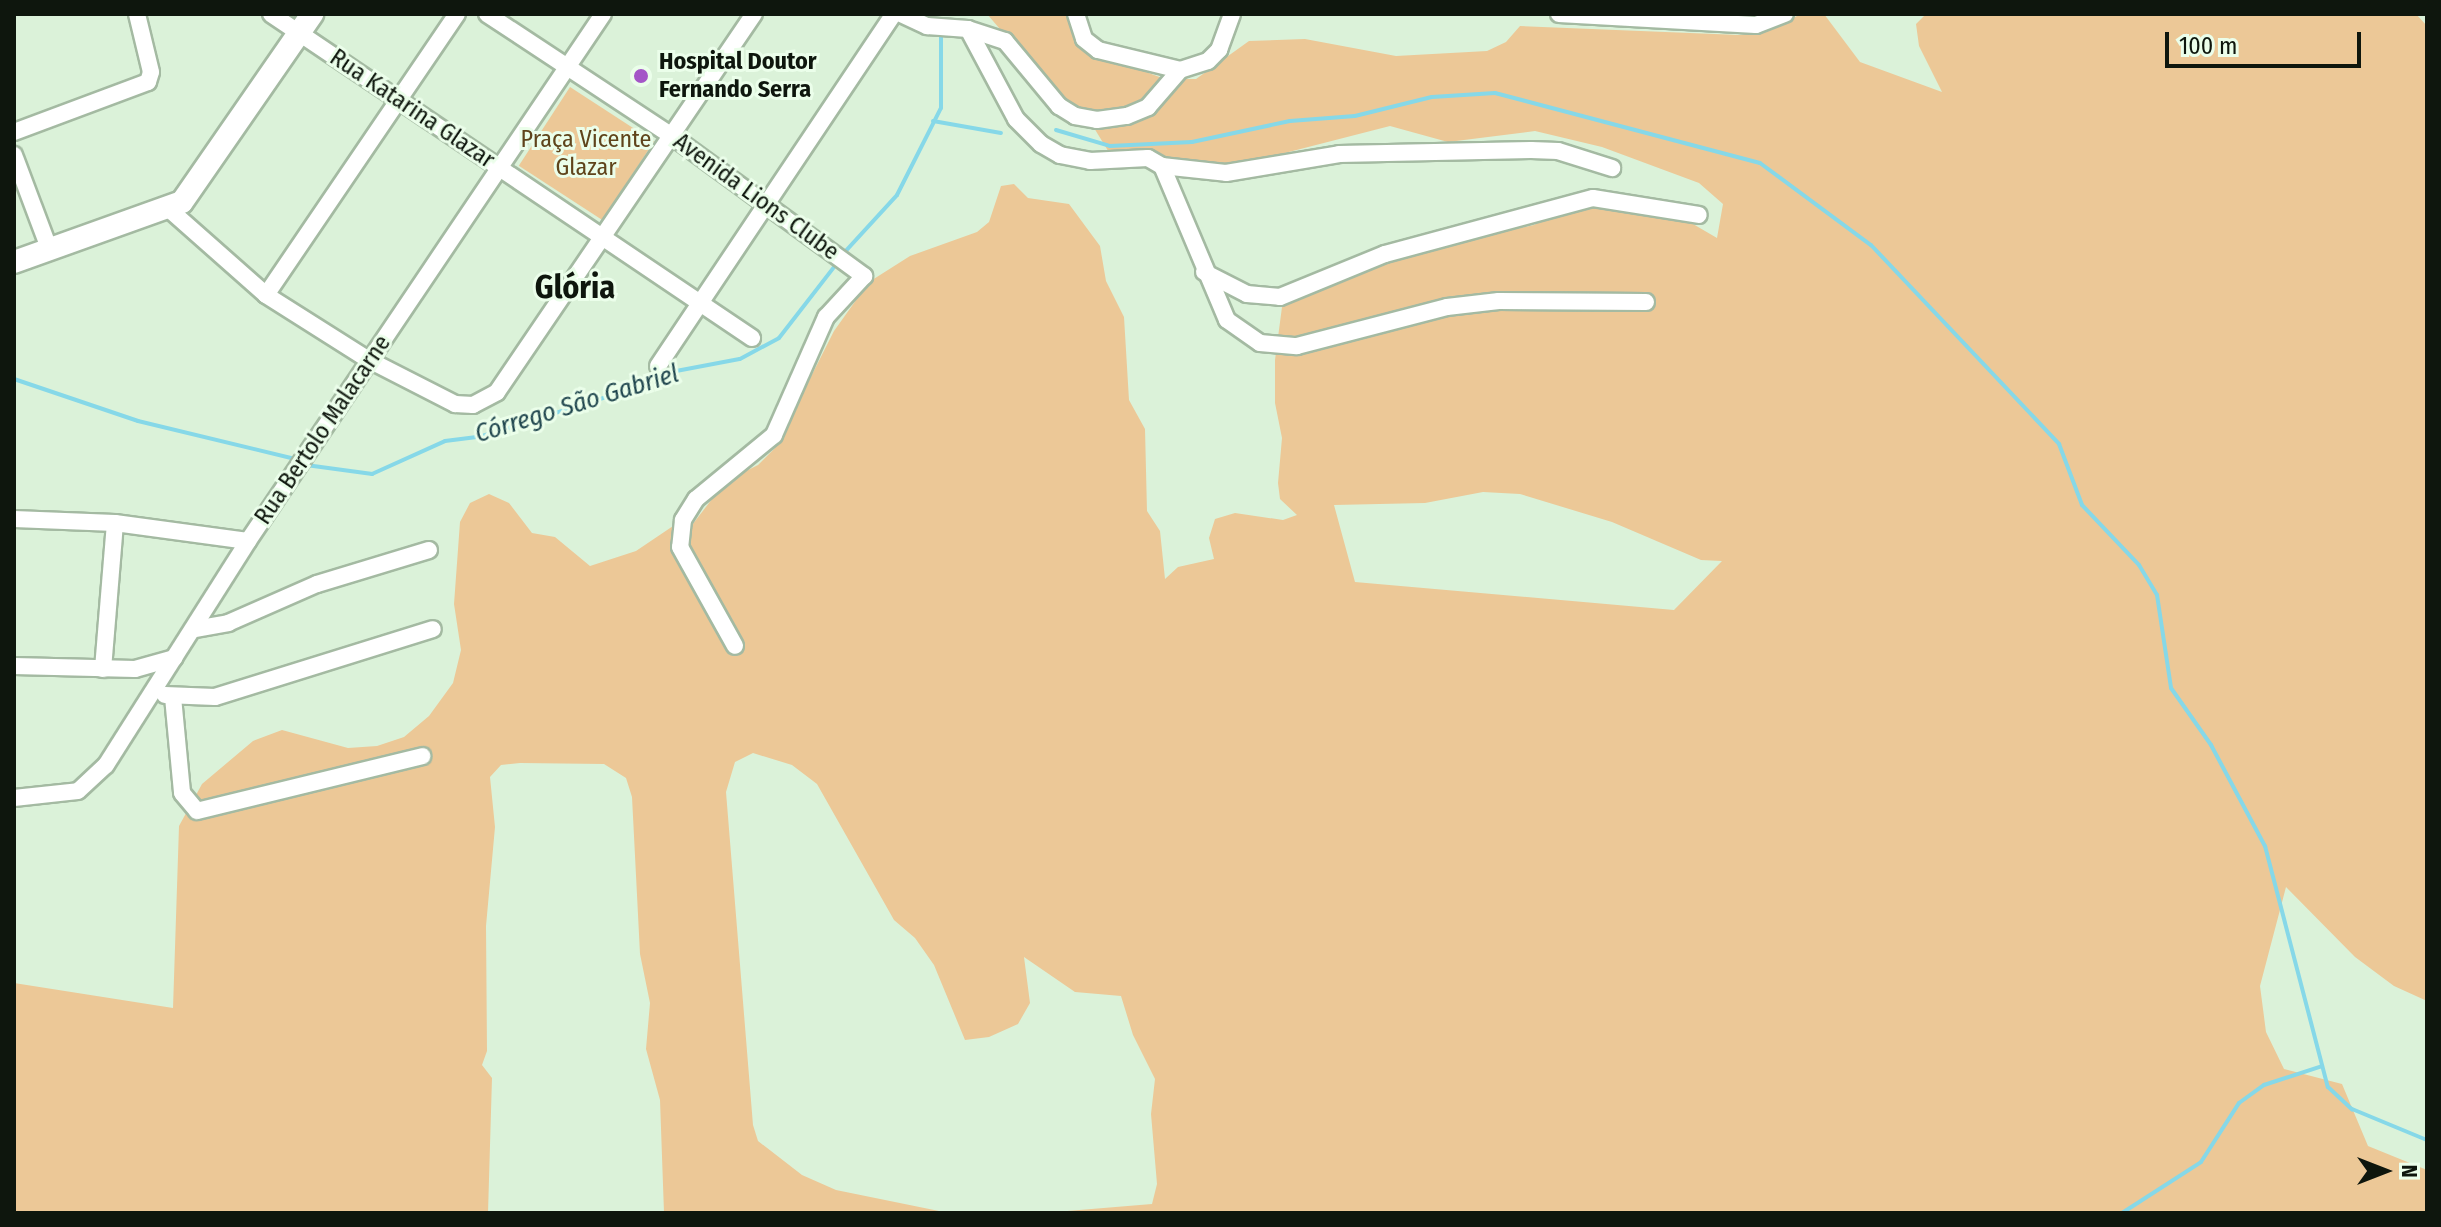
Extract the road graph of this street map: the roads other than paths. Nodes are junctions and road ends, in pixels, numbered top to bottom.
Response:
1 (137, 14) edge
2 (271, 14) edge
3 (312, 14) edge
4 (457, 14) edge
5 (487, 14) edge
6 (603, 14) edge
7 (754, 14) edge
8 (894, 14) edge
9 (901, 14) edge
10 (1076, 14) edge
11 (1232, 14) edge
12 (1559, 14) edge
13 (1785, 14) edge
14 (968, 22) edge
15 (300, 33) junction
16 (568, 69) junction
17 (1180, 70) junction
18 (399, 101) junction
19 (14, 132) edge
20 (672, 136) junction
21 (14, 155) edge
22 (1162, 166) junction
23 (501, 168) junction
24 (1612, 168) dead end
25 (766, 204) junction
26 (170, 210) junction
27 (1699, 215) dead end
28 (605, 238) junction
29 (49, 248) junction
30 (14, 262) edge
31 (1204, 272) junction
32 (266, 295) junction
33 (1646, 302) dead end
34 (700, 303) junction
35 (752, 338) dead end
36 (369, 360) junction
37 (658, 366) dead end
38 (14, 519) edge
39 (115, 523) junction
40 (248, 541) junction
41 (429, 550) dead end
42 (195, 629) junction
43 (433, 629) dead end
44 (735, 646) dead end
45 (174, 658) junction
46 (14, 666) edge
47 (103, 669) junction
48 (155, 692) junction
49 (173, 697) junction
50 (422, 756) dead end
51 (14, 798) edge

1 - 19 street
2 - 15 street, Rua Katarina Glazar
3 - 15 street
4 - 18 street
5 - 16 street, Avenida Lions Clube
6 - 16 street, Rua Bertolo Malacarne
7 - 20 street
8 - 25 street
9 - 14 street
10 - 17 street
11 - 17 street
12 - 13 street
14 - 17 street
14 - 22 street
15 - 18 street, Rua Katarina Glazar
15 - 26 street
16 - 20 street, Avenida Lions Clube
16 - 23 street, Rua Bertolo Malacarne
18 - 23 street, Rua Katarina Glazar
18 - 32 street
20 - 25 street, Avenida Lions Clube
20 - 28 street
21 - 29 street
22 - 24 street
22 - 31 street
23 - 28 street, Rua Katarina Glazar
23 - 36 street, Rua Bertolo Malacarne
25 - 34 street
25 - 44 street, Avenida Lions Clube
26 - 29 street
26 - 32 street
27 - 31 street
28 - 34 street, Rua Katarina Glazar
28 - 36 street
29 - 30 street
31 - 33 street
32 - 36 street
34 - 35 street, Rua Katarina Glazar
34 - 37 street
36 - 40 street, Rua Bertolo Malacarne
38 - 39 street
39 - 40 street
39 - 47 street
40 - 42 street, Rua Bertolo Malacarne
41 - 42 street
42 - 45 street, Rua Bertolo Malacarne
43 - 49 street
45 - 47 street
45 - 48 street, Rua Bertolo Malacarne
46 - 47 street
48 - 49 street
48 - 51 street, Rua Bertolo Malacarne
49 - 50 street

